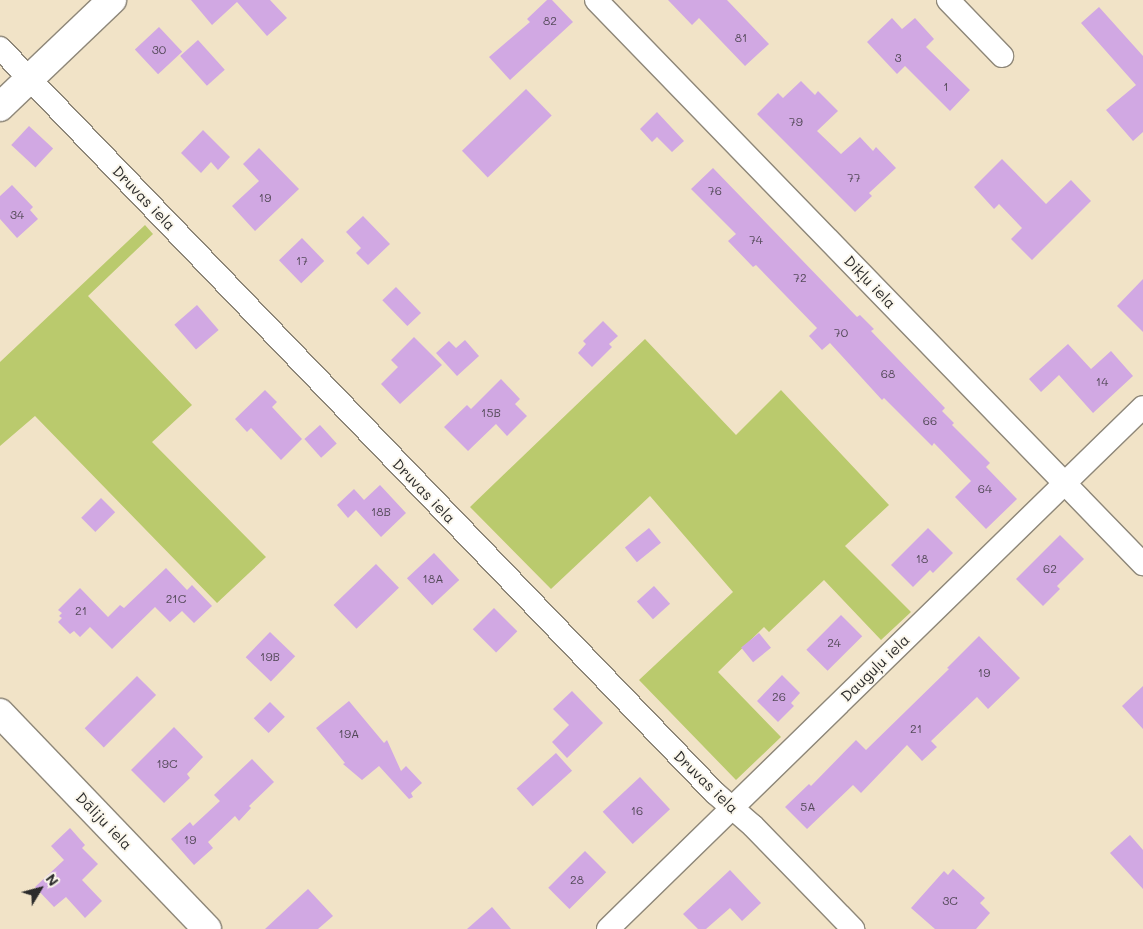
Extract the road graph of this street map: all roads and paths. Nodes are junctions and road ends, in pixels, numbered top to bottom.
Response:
1 (112, 0) edge
2 (596, 0) edge
3 (948, 0) edge
4 (0, 48) edge
5 (1002, 56) dead end
6 (30, 78) junction
7 (0, 107) edge
8 (1143, 407) edge
9 (1065, 483) junction
10 (1143, 564) edge
11 (0, 713) edge
12 (731, 808) junction
13 (207, 929) edge
14 (608, 929) edge
15 (853, 929) edge

1 - 6 street
2 - 9 street, Dikļu iela
3 - 5 street
4 - 6 street, Druvas iela
6 - 7 street
6 - 12 street, Druvas iela
8 - 9 street, Dauguļu iela
9 - 10 street, Dikļu iela
9 - 12 street, Dauguļu iela
11 - 13 street, Dāliju iela
12 - 14 street, Dauguļu iela
12 - 15 street, Druvas iela

